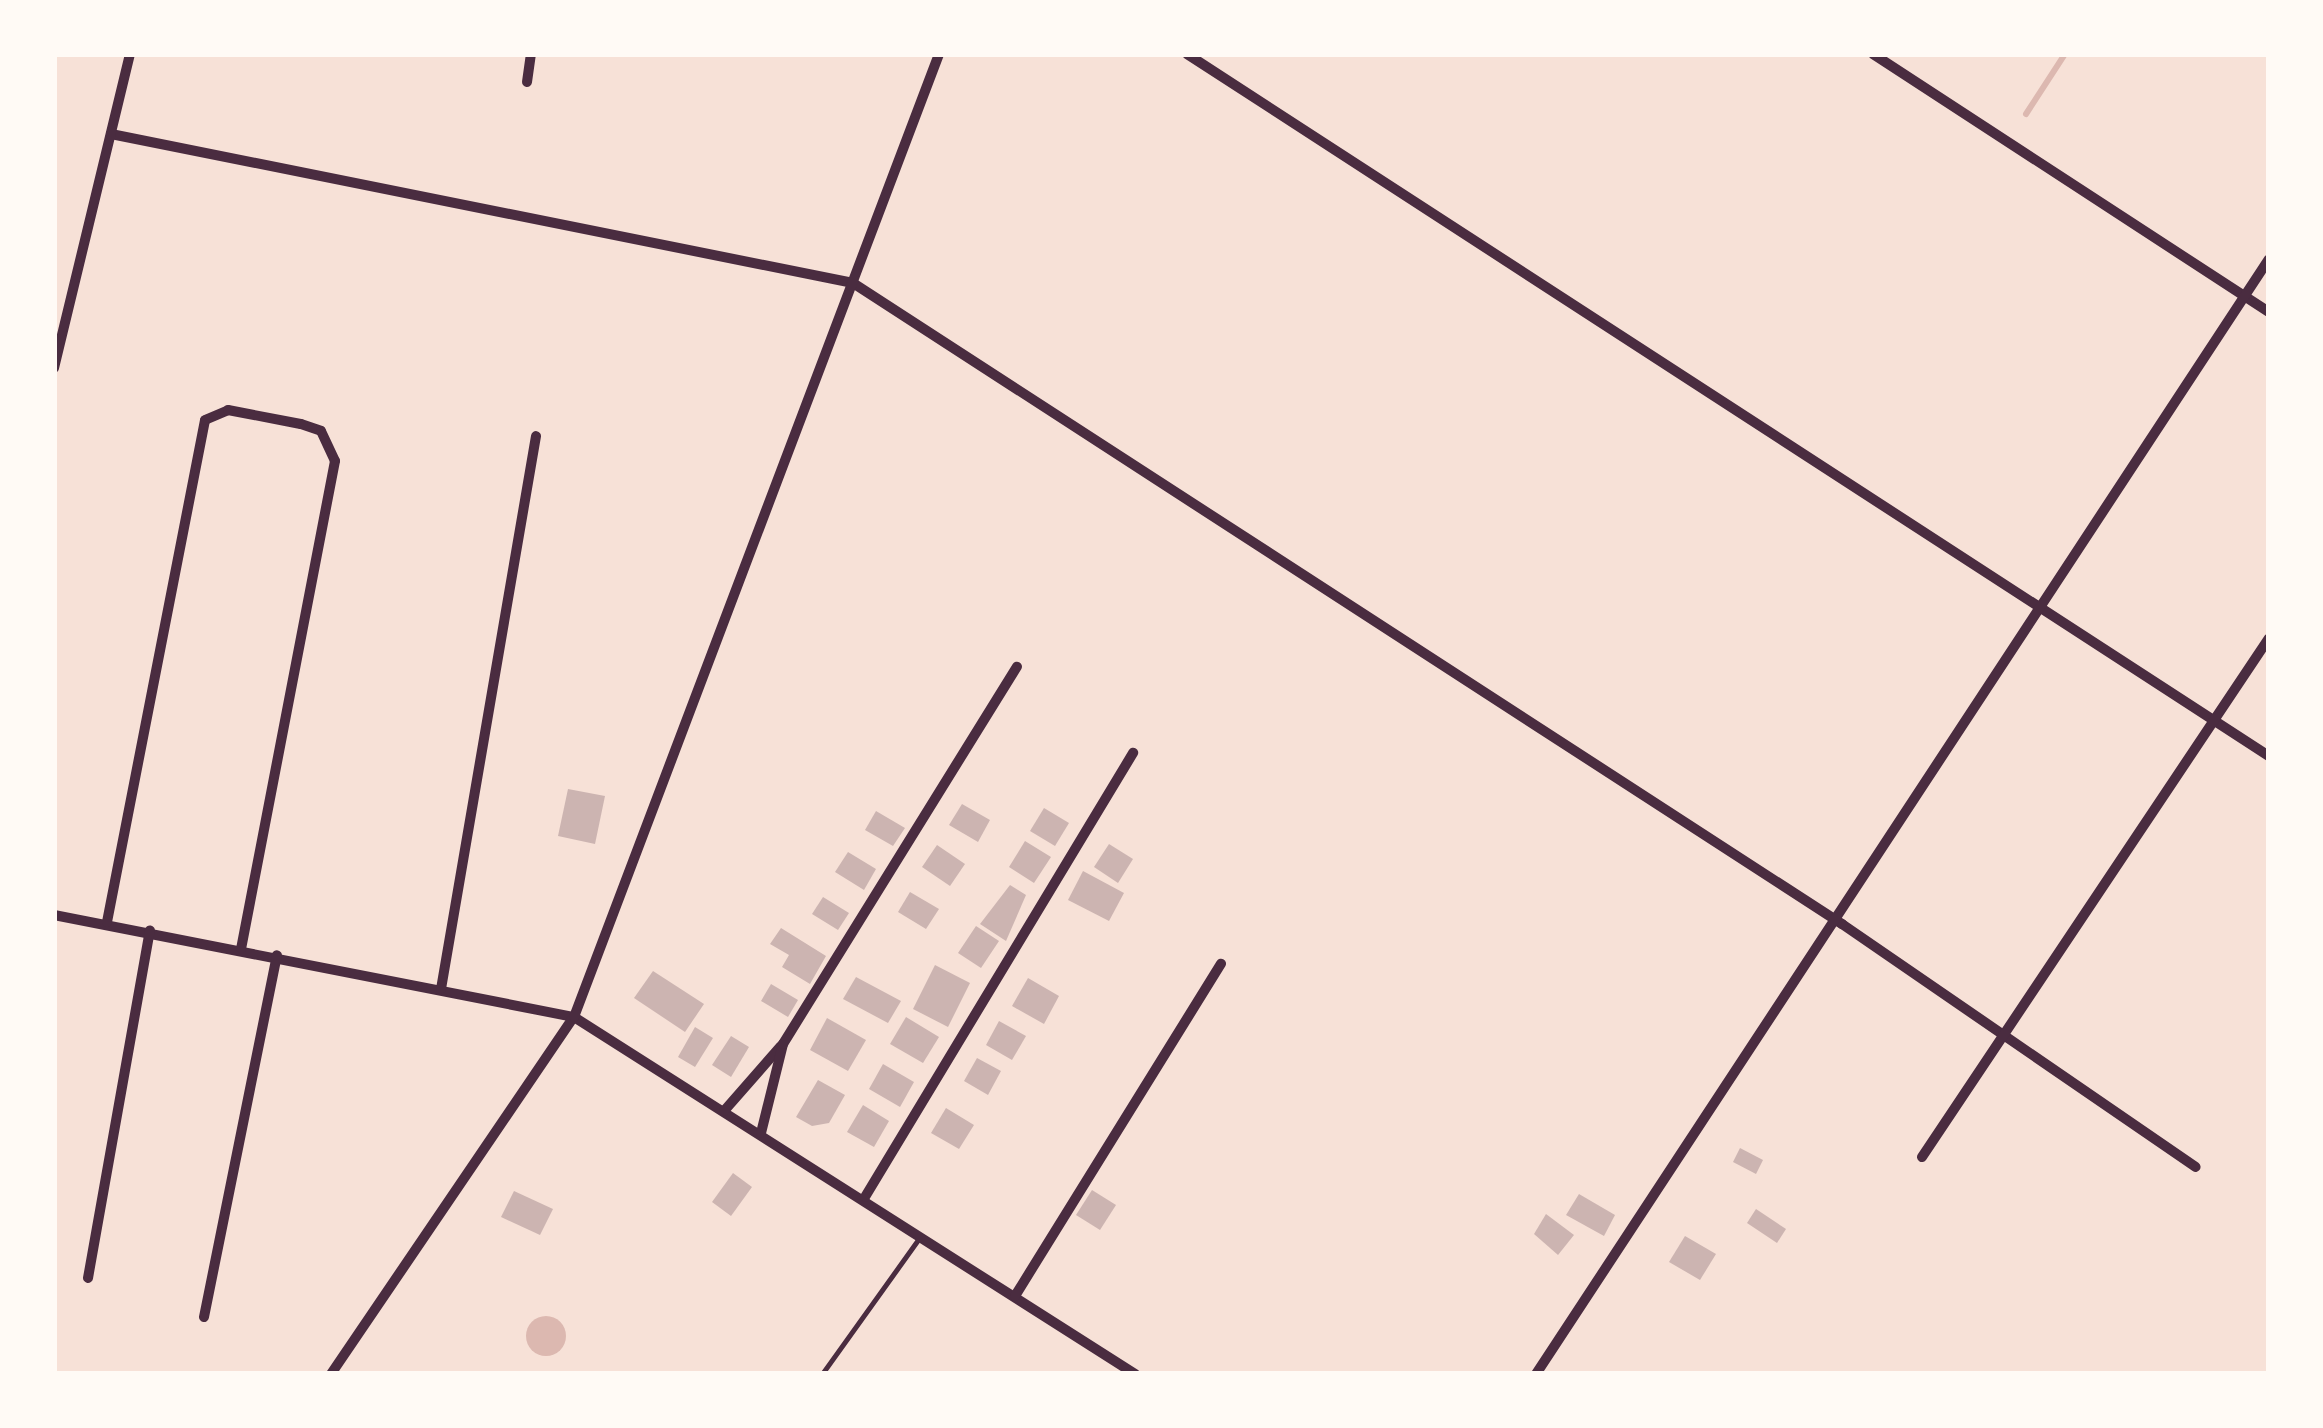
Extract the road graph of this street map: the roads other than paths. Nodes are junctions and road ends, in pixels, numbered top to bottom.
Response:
1 (130, 54) edge
2 (531, 54) edge
3 (939, 54) edge
4 (1187, 54) edge
5 (1873, 54) edge
6 (527, 82) dead end
7 (111, 134) junction
8 (2269, 259) edge
9 (853, 283) junction
10 (2245, 296) junction
11 (2269, 312) edge
12 (54, 368) edge
13 (536, 436) dead end
14 (2045, 609) junction
15 (2269, 638) edge
16 (1017, 667) dead end
17 (2216, 720) junction
18 (1133, 753) dead end
19 (2269, 756) edge
20 (54, 915) edge
21 (107, 922) junction
22 (1842, 924) junction
23 (150, 931) junction
24 (242, 948) junction
25 (277, 955) junction
26 (1220, 964) dead end
27 (441, 989) junction
28 (574, 1017) junction
29 (2007, 1038) junction
30 (783, 1044) junction
31 (724, 1112) junction
32 (761, 1133) junction
33 (1922, 1157) dead end
34 (2195, 1167) dead end
35 (865, 1197) junction
36 (922, 1235) junction
37 (88, 1278) dead end
38 (1015, 1296) junction
39 (204, 1317) dead end
40 (331, 1374) edge
41 (822, 1374) edge
42 (1136, 1374) edge
43 (1536, 1374) edge

1 - 7 street
2 - 6 street
3 - 9 street
4 - 14 street
5 - 10 street
7 - 9 street
7 - 12 street
8 - 10 street
9 - 22 street
9 - 28 street
10 - 11 street
10 - 14 street
13 - 27 street
14 - 17 street
14 - 22 street
15 - 17 street
16 - 30 street
17 - 19 street
17 - 29 street
18 - 35 street
20 - 21 street
21 - 23 street
21 - 24 street
22 - 29 street
22 - 43 street
23 - 24 street
23 - 37 street
24 - 25 street
25 - 27 street
25 - 39 street
26 - 38 street
27 - 28 street
28 - 31 street
28 - 40 street
29 - 33 street
29 - 34 street
30 - 31 street
30 - 32 street
31 - 32 street
32 - 35 street
35 - 36 street
36 - 38 street
36 - 41 lane
38 - 42 street

